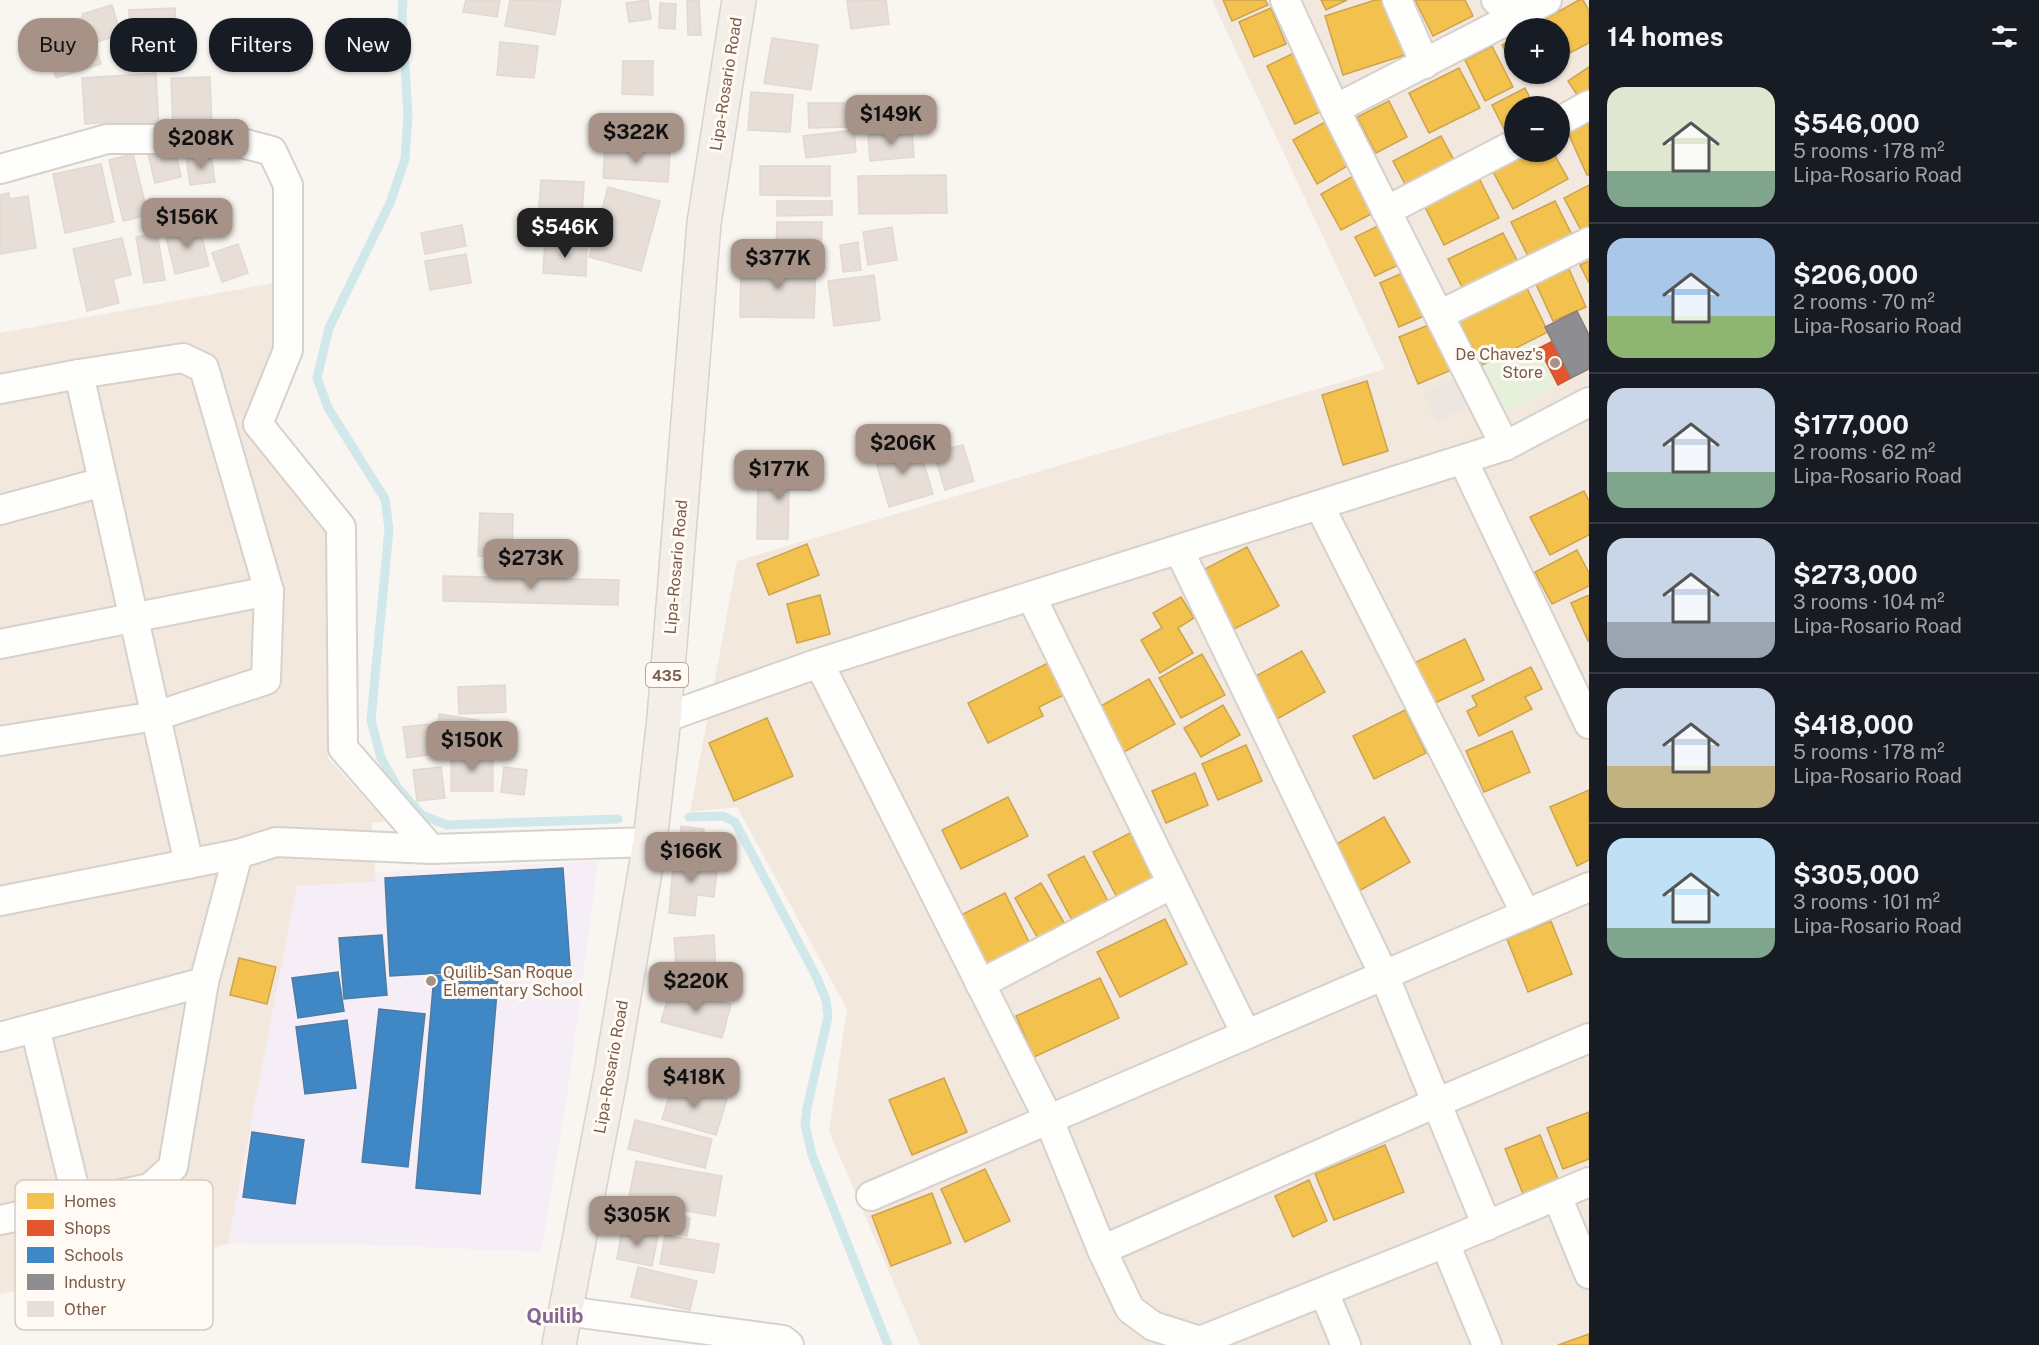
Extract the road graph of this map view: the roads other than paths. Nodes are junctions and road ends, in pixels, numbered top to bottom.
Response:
1 (739, 0) edge
2 (1285, 0) edge
3 (1397, 0) edge
4 (1547, 0) edge
5 (1505, 9) edge
6 (1425, 64) junction
7 (1589, 105) edge
8 (1335, 109) junction
9 (1570, 115) edge
10 (1504, 150) edge
11 (0, 169) edge
12 (1386, 211) junction
13 (1589, 242) edge
14 (1439, 315) junction
15 (79, 374) junction
16 (0, 389) edge
17 (1589, 402) edge
18 (1505, 446) junction
19 (1463, 460) junction
20 (103, 482) junction
21 (1319, 505) junction
22 (0, 510) edge
23 (1179, 549) junction
24 (269, 591) junction
25 (1031, 596) junction
26 (134, 618) junction
27 (0, 644) edge
28 (819, 663) junction
29 (156, 716) junction
30 (664, 718) junction
31 (1589, 724) edge
32 (0, 741) edge
33 (650, 842) junction
34 (431, 849) junction
35 (238, 854) junction
36 (189, 864) junction
37 (1173, 884) junction
38 (1589, 887) edge
39 (0, 901) edge
40 (1526, 914) junction
41 (1384, 975) junction
42 (204, 982) junction
43 (980, 984) junction
44 (34, 1028) junction
45 (1246, 1034) junction
46 (0, 1037) edge
47 (1589, 1038) edge
48 (1436, 1103) junction
49 (1049, 1120) junction
50 (72, 1180) edge
51 (158, 1180) edge
52 (1589, 1182) edge
53 (871, 1196) dead end
54 (1557, 1196) junction
55 (15, 1217) edge
56 (0, 1220) edge
57 (1487, 1226) junction
58 (1445, 1243) junction
59 (1102, 1250) junction
60 (1589, 1274) edge
61 (1324, 1292) junction
62 (566, 1311) junction
63 (1201, 1343) edge
64 (559, 1345) edge
65 (789, 1345) edge
66 (1346, 1345) edge
67 (1487, 1345) edge

1 - 30 main road, Lipa-Rosario Road / 435
2 - 8 street
3 - 6 street
4 - 5 street
5 - 6 street
6 - 8 street
7 - 9 street
8 - 12 street
10 - 12 street
11 - 34 street
12 - 14 street
13 - 14 street
14 - 18 street
15 - 16 street
15 - 20 street
15 - 24 street
17 - 18 street
18 - 19 street
19 - 21 street
19 - 31 street
20 - 22 street
20 - 26 street
21 - 23 street
21 - 40 street
23 - 25 street
23 - 41 street
24 - 26 street
24 - 29 street
25 - 28 street
25 - 37 street
26 - 27 street
26 - 29 street
28 - 30 street
28 - 43 street
29 - 32 street
29 - 36 street
30 - 33 main road, Lipa-Rosario Road / 435
33 - 34 street
33 - 62 main road, Lipa-Rosario Road / 435
34 - 35 street
35 - 36 street
35 - 42 street
36 - 39 street
37 - 43 street
37 - 45 street
38 - 40 street
40 - 41 street
41 - 45 street
41 - 48 street
42 - 44 street
42 - 51 street
43 - 49 street
44 - 46 street
44 - 50 street
45 - 49 street
47 - 48 street
48 - 57 street
48 - 59 street
49 - 53 street
49 - 59 street
52 - 54 street
54 - 57 street
54 - 60 street
55 - 56 street
57 - 58 street
58 - 61 street
58 - 67 street
59 - 63 street
61 - 63 street
61 - 66 street
62 - 64 main road, Lipa-Rosario Road / 435
62 - 65 street

